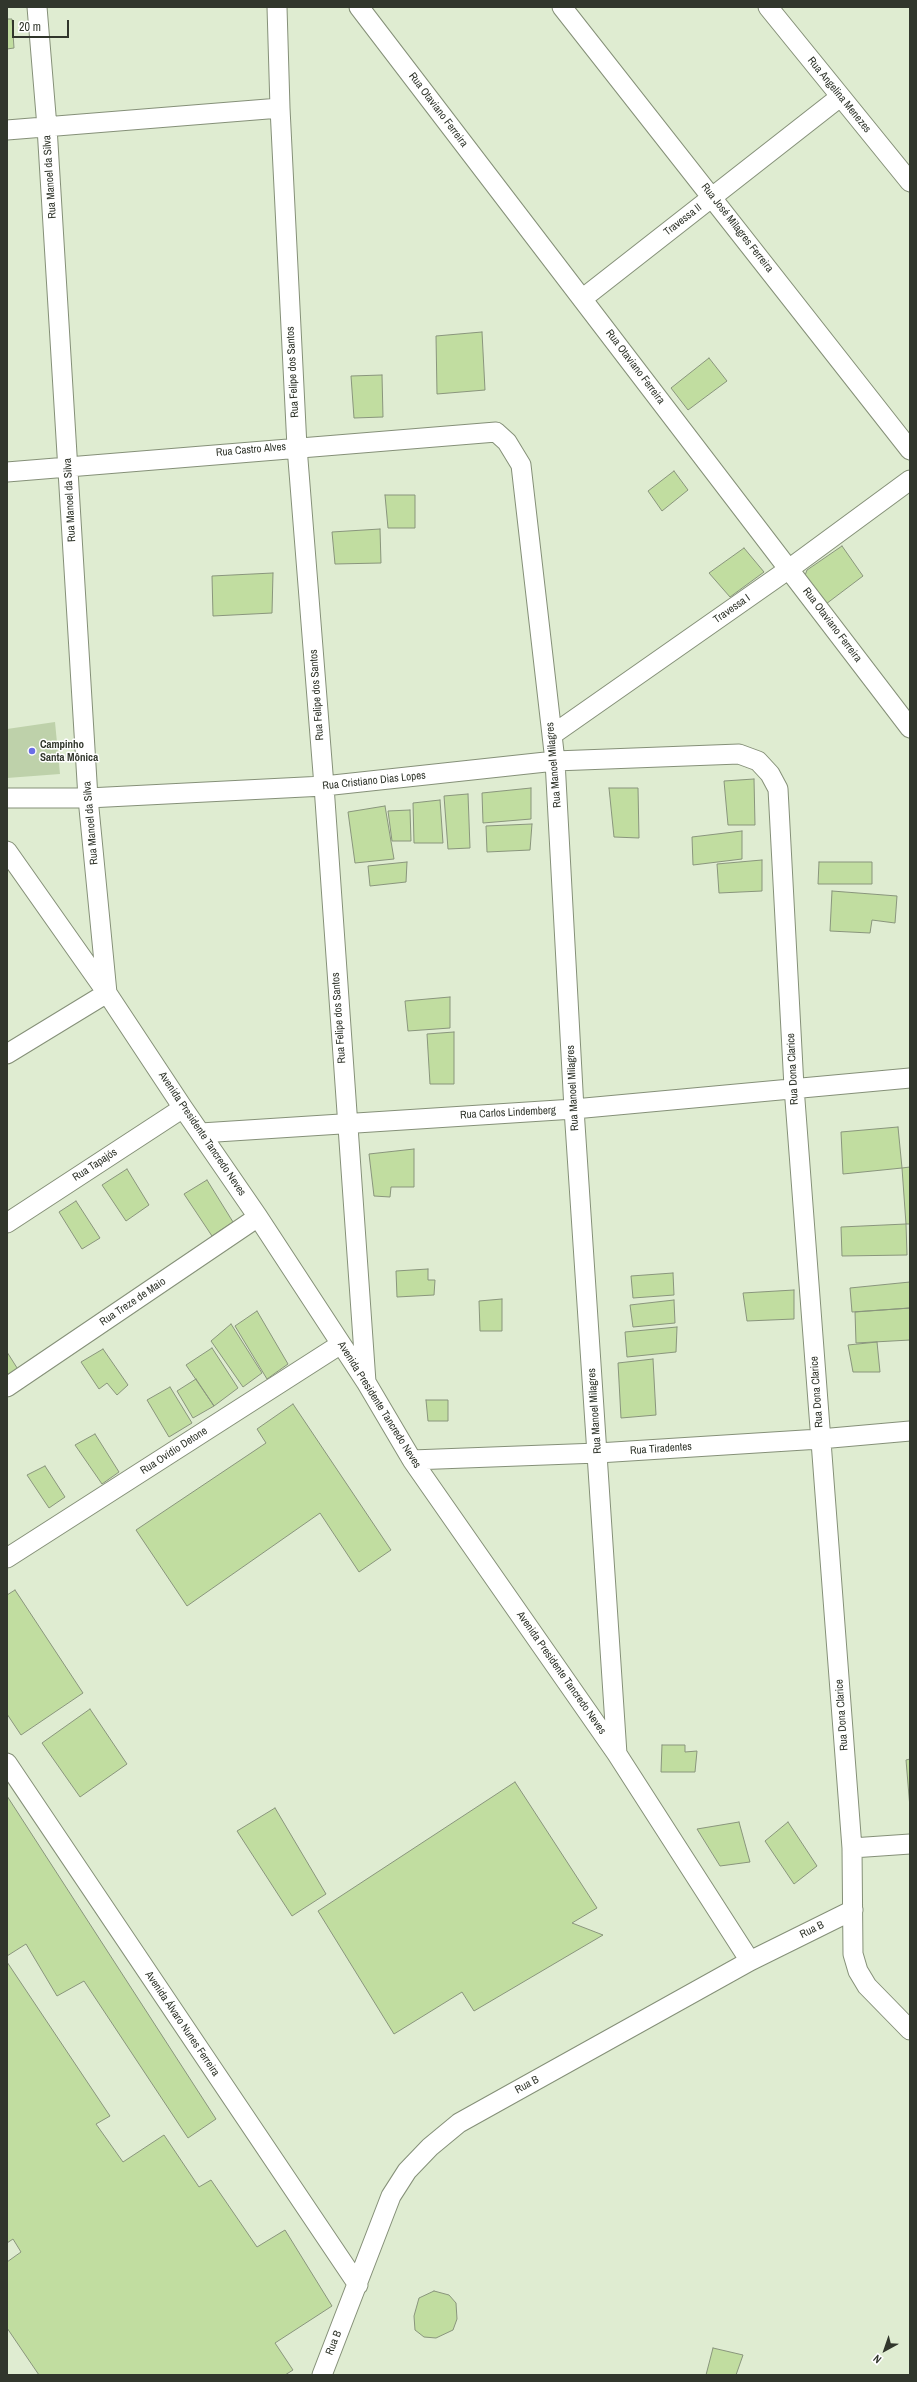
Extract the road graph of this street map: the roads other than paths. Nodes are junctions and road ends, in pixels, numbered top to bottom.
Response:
1 (37, 7) edge
2 (277, 7) edge
3 (359, 7) edge
4 (562, 7) edge
5 (768, 7) edge
6 (840, 97) junction
7 (280, 108) junction
8 (47, 127) junction
9 (7, 130) edge
10 (910, 182) edge
11 (713, 197) junction
12 (582, 299) junction
13 (496, 432) joint
14 (297, 447) junction
15 (910, 450) edge
16 (68, 466) junction
17 (7, 472) edge
18 (910, 480) edge
19 (789, 569) junction
20 (910, 728) edge
21 (552, 735) junction
22 (740, 754) joint
23 (555, 761) junction
24 (324, 786) junction
25 (7, 798) edge
26 (88, 798) junction
27 (7, 851) edge
28 (107, 993) junction
29 (7, 1054) edge
30 (910, 1078) edge
31 (794, 1087) junction
32 (182, 1108) junction
33 (574, 1109) junction
34 (346, 1122) junction
35 (201, 1133) junction
36 (258, 1217) junction
37 (7, 1223) edge
38 (341, 1344) junction
39 (366, 1382) junction
40 (7, 1387) edge
41 (910, 1431) edge
42 (820, 1439) junction
43 (598, 1453) junction
44 (412, 1460) junction
45 (7, 1558) edge
46 (617, 1754) junction
47 (7, 1763) edge
48 (910, 1844) edge
49 (852, 1848) junction
50 (853, 1910) junction
51 (750, 1961) junction
52 (910, 2030) edge
53 (358, 2285) junction
54 (322, 2375) edge

1 - 8 street, Rua Manoel da Silva
2 - 7 street, Rua Felipe dos Santos
3 - 12 street, Rua Otaviano Ferreira
4 - 11 street, Rua José Milagres Ferreira
5 - 6 street, Rua Angelina Menezes
6 - 10 street, Rua Angelina Menezes
6 - 11 street, Travessa II
7 - 8 street
7 - 14 street, Rua Felipe dos Santos
8 - 9 street
8 - 16 street, Rua Manoel da Silva
11 - 12 street, Travessa II
11 - 15 street, Rua José Milagres Ferreira
12 - 19 street, Rua Otaviano Ferreira
13 - 14 street, Rua Castro Alves
13 - 21 street, Rua Manoel Milagres
14 - 16 street, Rua Castro Alves
14 - 24 street, Rua Felipe dos Santos
16 - 17 street, Rua Castro Alves
16 - 26 street, Rua Manoel da Silva
18 - 19 street, Travessa I
19 - 20 street, Rua Otaviano Ferreira
19 - 21 street, Travessa I
21 - 23 street, Rua Manoel Milagres
22 - 23 street, Rua Cristiano Dias Lopes
22 - 31 street, Rua Dona Clarice
23 - 24 street, Rua Cristiano Dias Lopes
23 - 33 street, Rua Manoel Milagres
24 - 26 street, Rua Cristiano Dias Lopes
24 - 34 street, Rua Felipe dos Santos
25 - 26 street, Rua Cristiano Dias Lopes
26 - 28 street, Rua Manoel da Silva
27 - 28 street, Avenida Presidente Tancredo Neves
28 - 29 street
28 - 32 street, Avenida Presidente Tancredo Neves
30 - 31 street, Rua Carlos Lindemberg
31 - 33 street, Rua Carlos Lindemberg
31 - 42 street, Rua Dona Clarice
32 - 35 street, Avenida Presidente Tancredo Neves
32 - 37 street, Rua Tapajós
33 - 34 street, Rua Carlos Lindemberg
33 - 43 street, Rua Manoel Milagres
34 - 35 street, Rua Carlos Lindemberg
34 - 39 street, Rua Felipe dos Santos
35 - 36 street, Avenida Presidente Tancredo Neves
36 - 38 street, Avenida Presidente Tancredo Neves
36 - 40 street, Rua Treze de Maio
38 - 39 street, Avenida Presidente Tancredo Neves
38 - 45 street, Rua Ovídio Detone
39 - 44 street, Avenida Presidente Tancredo Neves
41 - 42 street, Rua Tiradentes
42 - 43 street, Rua Tiradentes
42 - 49 street, Rua Dona Clarice
43 - 44 street, Rua Tiradentes
43 - 46 street, Rua Manoel Milagres
44 - 46 street, Avenida Presidente Tancredo Neves
46 - 51 street, Avenida Presidente Tancredo Neves
47 - 53 street, Avenida Álvaro Nunes Ferreira
48 - 49 street
49 - 50 street, Rua Dona Clarice
50 - 51 street, Rua B
50 - 52 street, Rua Dona Clarice
51 - 53 street, Rua B
53 - 54 street, Rua B

